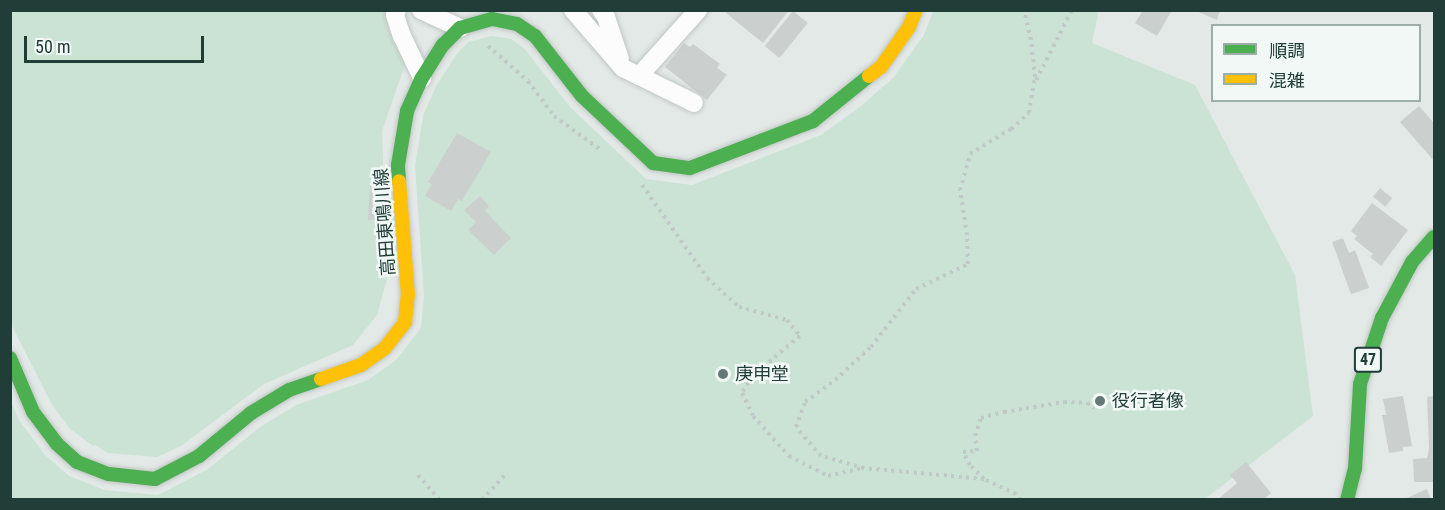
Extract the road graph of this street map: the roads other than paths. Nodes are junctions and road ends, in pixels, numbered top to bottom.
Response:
1 (397, 10) edge
2 (421, 10) edge
3 (573, 10) edge
4 (601, 10) edge
5 (698, 10) edge
6 (916, 10) edge
7 (460, 28) junction
8 (631, 72) junction
9 (422, 78) junction
10 (694, 103) dead end
11 (1434, 237) edge
12 (10, 358) edge
13 (1347, 500) edge

1 - 9 street
2 - 7 street
3 - 8 street
4 - 8 street
5 - 8 street
6 - 7 main road
7 - 9 main road, 高田東鳴川線
8 - 10 street
9 - 12 main road, 高田東鳴川線
11 - 13 main road, 47

